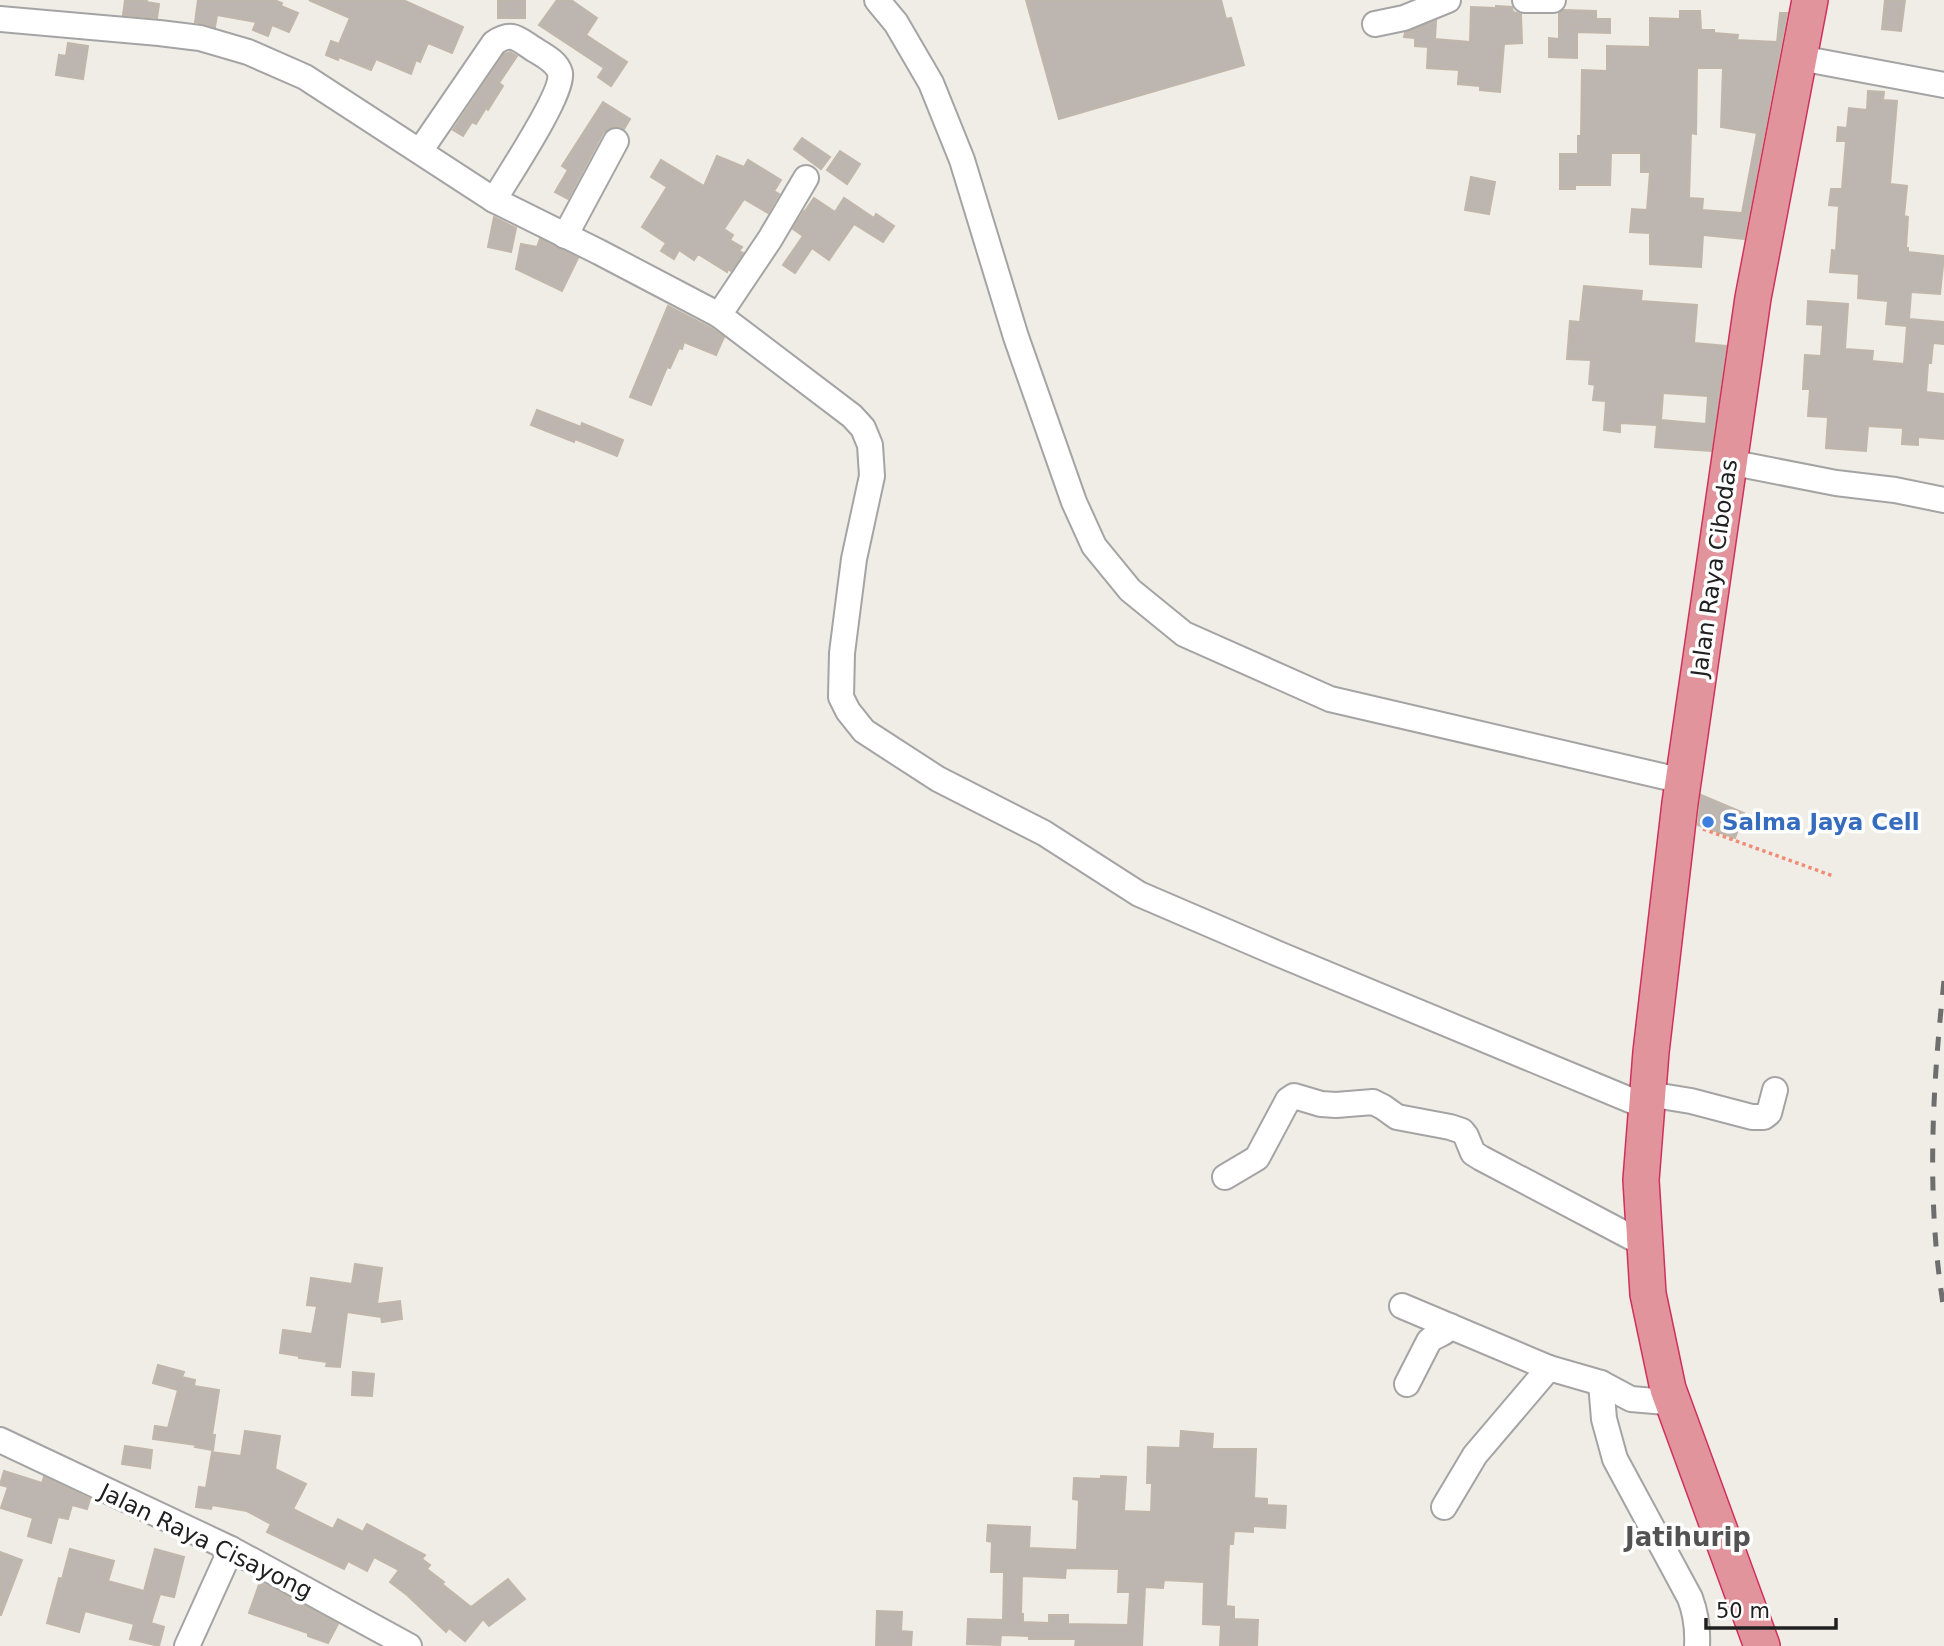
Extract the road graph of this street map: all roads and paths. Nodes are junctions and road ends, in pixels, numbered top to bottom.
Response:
1 (877, 0) edge
2 (1448, 0) edge
3 (1525, 0) edge
4 (1553, 0) edge
5 (1810, 0) edge
6 (0, 19) edge
7 (1375, 24) dead end
8 (1800, 58) junction
9 (1944, 85) edge
10 (616, 142) dead end
11 (420, 151) junction
12 (806, 178) dead end
13 (494, 200) junction
14 (565, 236) junction
15 (719, 315) junction
16 (1730, 462) junction
17 (1944, 500) edge
18 (1683, 781) junction
19 (1678, 820) junction
20 (1833, 876) dead end
21 (1775, 1090) dead end
22 (1646, 1114) junction
23 (1225, 1177) dead end
24 (1644, 1244) junction
25 (1402, 1306) dead end
26 (1450, 1326) junction
27 (1549, 1368) junction
28 (1601, 1383) junction
29 (1407, 1384) dead end
30 (1676, 1412) junction
31 (0, 1440) edge
32 (1444, 1507) dead end
33 (231, 1549) junction
34 (187, 1646) edge
35 (409, 1646) edge
36 (1697, 1646) edge
37 (1762, 1646) edge

1 - 18 street
2 - 7 street
3 - 4 street
5 - 8 highway, Jalan Raya Cibodas
6 - 11 street
8 - 9 street
8 - 16 highway, Jalan Raya Cibodas
10 - 14 street
11 - 13 street
11 - 13 street
12 - 15 street
13 - 14 street
14 - 15 street
15 - 22 street
16 - 17 street
16 - 18 highway, Jalan Raya Cibodas
18 - 19 highway, Jalan Raya Cibodas
19 - 20 path
19 - 22 highway, Jalan Raya Cibodas
21 - 22 street
22 - 24 highway, Jalan Raya Cibodas
23 - 24 street
24 - 30 highway, Jalan Raya Cibodas
25 - 26 street
26 - 27 street
26 - 29 street
27 - 28 street
27 - 32 street
28 - 30 street
28 - 36 street
30 - 37 highway, Jalan Raya Cibodas
31 - 33 street, Jalan Raya Cisayong
33 - 34 street
33 - 35 street, Jalan Raya Cisayong

